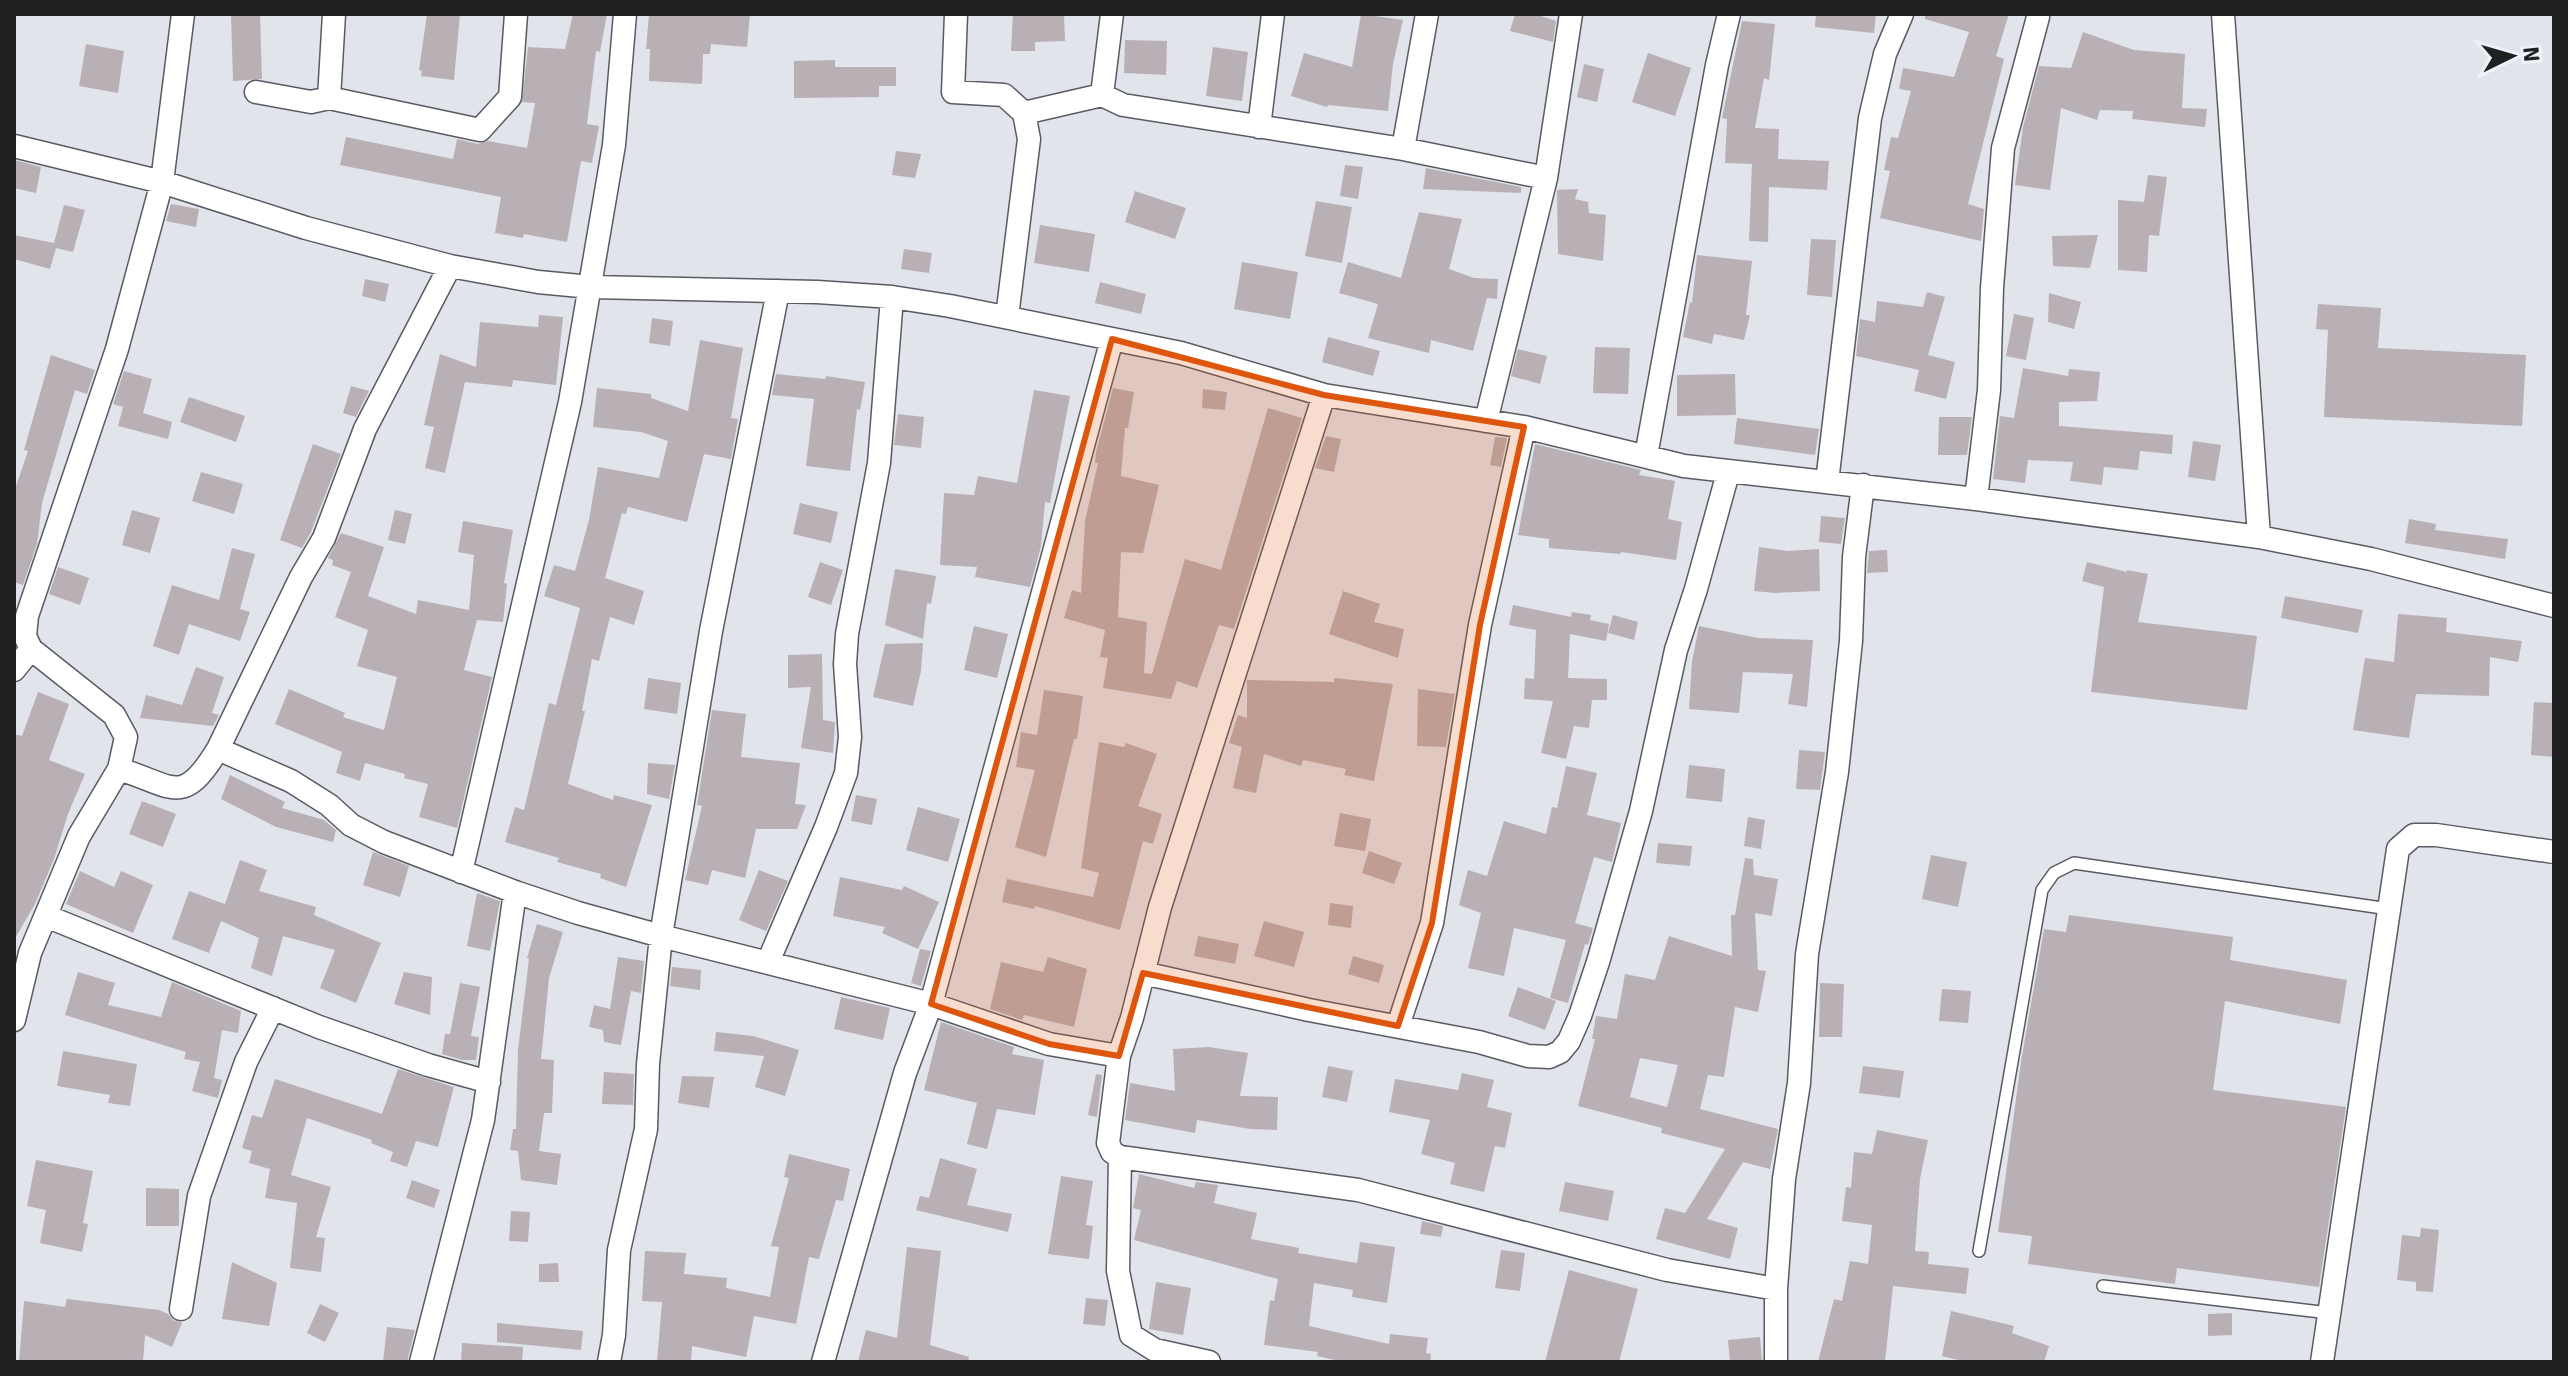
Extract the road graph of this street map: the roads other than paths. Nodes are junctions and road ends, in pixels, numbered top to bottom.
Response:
1 (183, 14) edge
2 (334, 14) edge
3 (516, 14) edge
4 (625, 14) edge
5 (956, 14) edge
6 (1112, 14) edge
7 (1273, 14) edge
8 (1427, 14) edge
9 (1571, 14) edge
10 (1729, 14) edge
11 (1902, 14) edge
12 (2223, 14) edge
13 (2038, 17) dead end
14 (256, 92) dead end
15 (1102, 95) junction
16 (329, 98) junction
17 (1024, 113) junction
18 (1259, 127) junction
19 (14, 146) edge
20 (1403, 149) junction
21 (1546, 178) junction
22 (162, 182) junction
23 (450, 266) junction
24 (591, 287) junction
25 (778, 291) junction
26 (892, 297) junction
27 (1007, 317) junction
28 (1112, 339) junction
29 (1324, 395) junction
30 (1486, 421) junction
31 (1524, 427) junction
32 (1646, 456) junction
33 (1728, 473) junction
34 (1827, 482) junction
35 (1863, 485) junction
36 (1976, 499) junction
37 (2259, 537) junction
38 (2554, 606) edge
39 (31, 649) junction
40 (14, 670) edge
41 (218, 749) junction
42 (119, 769) junction
43 (2554, 852) edge
44 (461, 872) junction
45 (515, 892) junction
46 (2389, 909) junction
47 (46, 916) junction
48 (661, 936) junction
49 (768, 962) junction
50 (1143, 973) junction
51 (931, 1004) junction
52 (273, 1008) junction
53 (14, 1020) edge
54 (1398, 1026) junction
55 (1119, 1056) junction
56 (489, 1082) junction
57 (1120, 1157) junction
58 (1979, 1251) dead end
59 (2103, 1286) dead end
60 (1776, 1289) junction
61 (181, 1309) dead end
62 (2329, 1313) junction
63 (421, 1362) edge
64 (609, 1362) edge
65 (823, 1362) edge
66 (1209, 1362) edge
67 (1776, 1362) edge
68 (2322, 1362) edge

1 - 22 street
2 - 16 street
3 - 16 street
4 - 24 street
5 - 17 street
6 - 15 street
7 - 18 street
8 - 20 street
9 - 21 street
10 - 32 street
11 - 34 street
12 - 37 street
13 - 36 street
14 - 16 street
15 - 17 street
15 - 18 street
17 - 27 street
18 - 20 street
19 - 22 street
20 - 21 street
21 - 30 street
22 - 23 street
22 - 39 street
23 - 24 street
23 - 41 street
24 - 25 street
24 - 44 street
25 - 26 street
25 - 48 street
26 - 27 street
26 - 49 street
27 - 28 street
28 - 29 street
28 - 51 street
29 - 30 street
29 - 50 street
30 - 31 street
31 - 32 street
31 - 54 street
32 - 33 street
33 - 34 street
33 - 54 street
34 - 35 street
35 - 36 street
35 - 60 street
36 - 37 street
37 - 38 street
39 - 40 street
39 - 42 street
41 - 42 street
41 - 44 street
42 - 47 street
43 - 46 street
44 - 45 street
45 - 48 street
45 - 56 street
46 - 58 lane
46 - 62 street
47 - 52 street
47 - 53 street
48 - 49 street
48 - 64 street
49 - 51 street
50 - 54 street
50 - 55 street
51 - 55 street
51 - 65 street
52 - 56 street
52 - 61 street
55 - 57 street
56 - 63 street
57 - 60 street
57 - 66 street
59 - 62 lane
60 - 67 street
62 - 68 street

